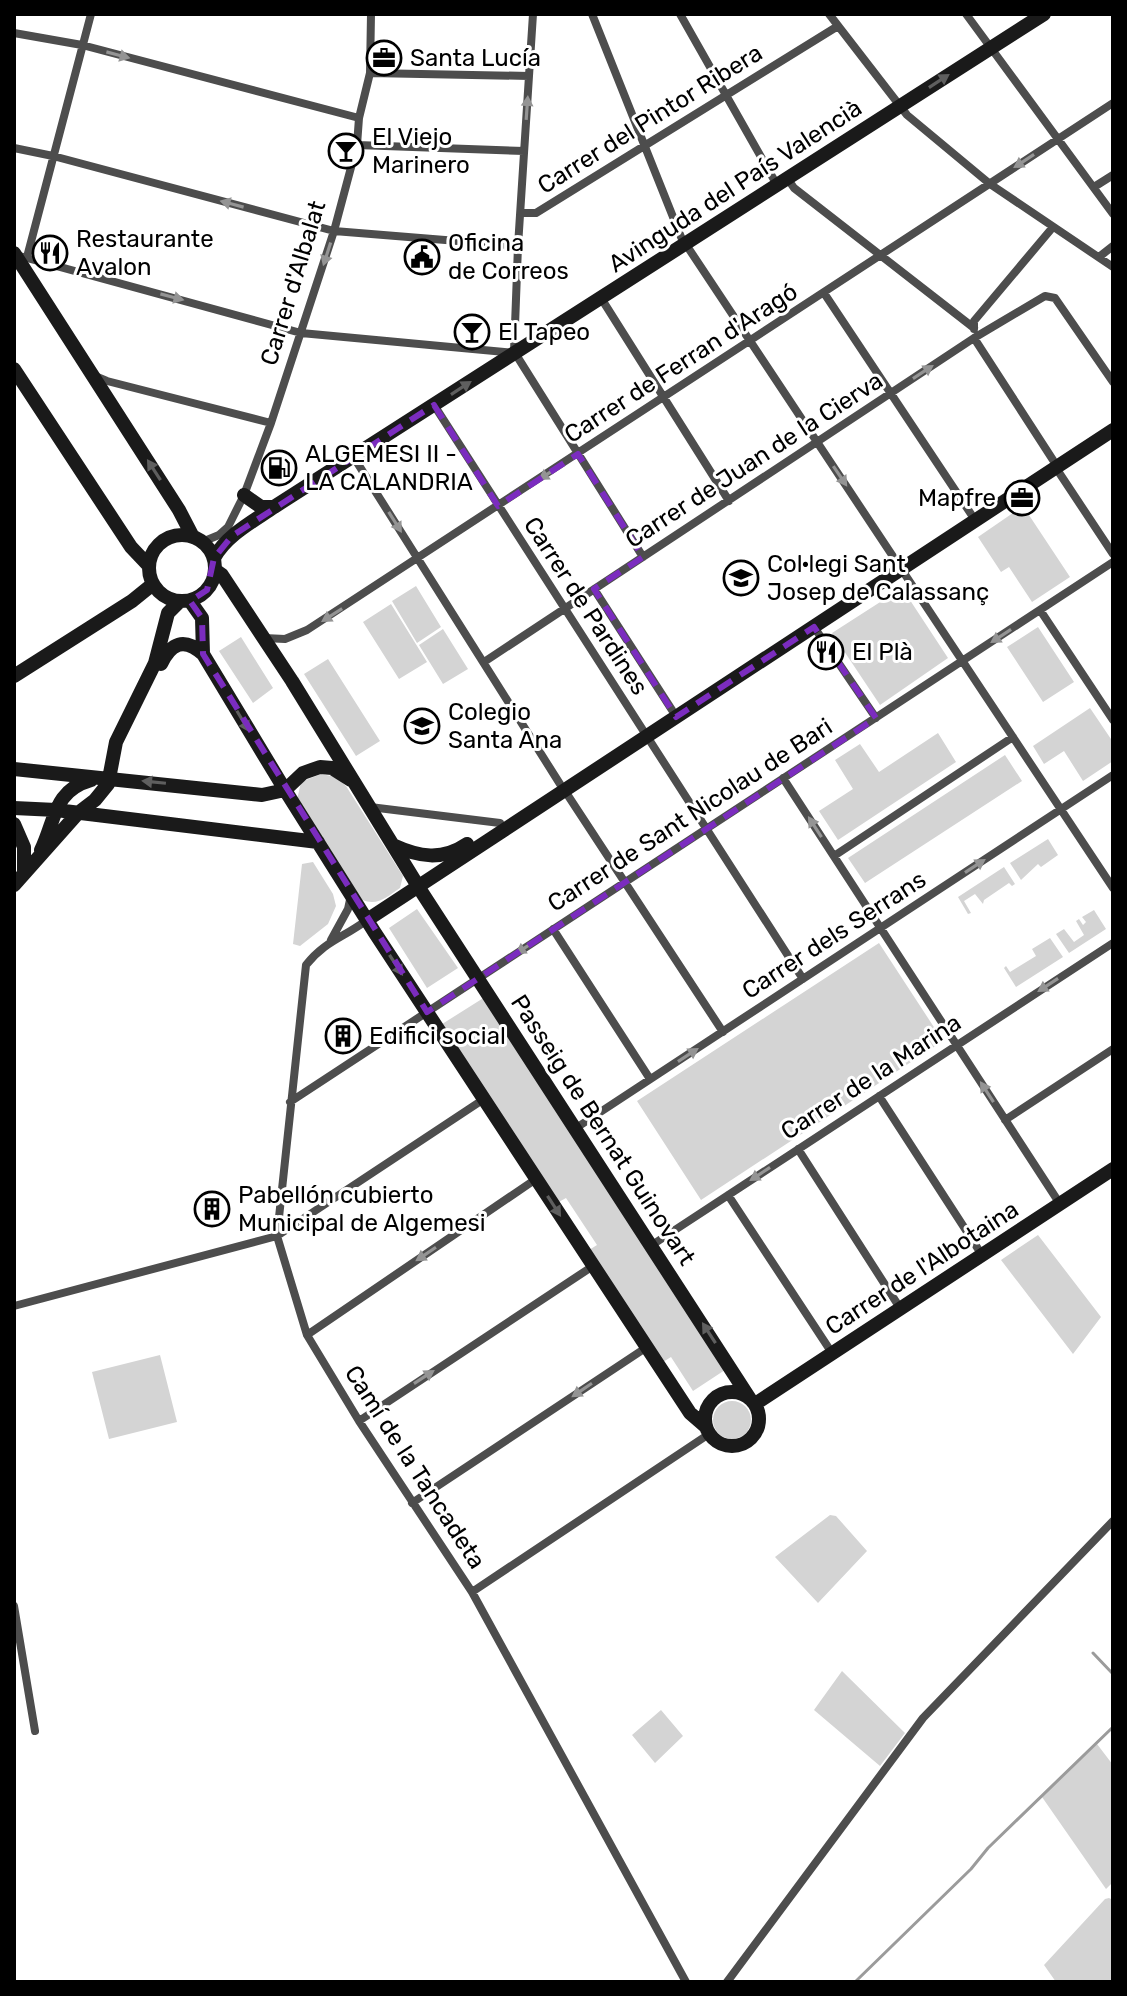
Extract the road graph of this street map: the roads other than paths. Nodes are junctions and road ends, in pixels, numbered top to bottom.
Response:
1 (91, 14) edge
2 (371, 14) edge
3 (533, 14) edge
4 (592, 14) edge
5 (680, 14) edge
6 (829, 14) edge
7 (966, 14) edge
8 (1044, 14) edge
9 (838, 26) junction
10 (14, 33) edge
11 (82, 45) junction
12 (992, 47) junction
13 (370, 73) junction
14 (529, 76) junction
15 (724, 95) junction
16 (1113, 103) edge
17 (898, 107) junction
18 (359, 118) junction
19 (1059, 139) junction
20 (357, 145) junction
21 (645, 146) junction
22 (14, 148) edge
23 (524, 151) junction
24 (53, 156) junction
25 (1113, 175) edge
26 (782, 182) junction
27 (990, 184) junction
28 (1094, 187) junction
29 (521, 213) junction
30 (1113, 214) edge
31 (1053, 227) junction
32 (334, 231) junction
33 (685, 244) junction
34 (518, 246) junction
35 (1113, 246) edge
36 (19, 255) edge
37 (880, 256) junction
38 (1099, 257) junction
39 (1113, 267) edge
40 (824, 293) junction
41 (601, 298) junction
42 (301, 333) junction
43 (974, 333) junction
44 (750, 341) junction
45 (515, 353) junction
46 (14, 369) edge
47 (92, 375) junction
48 (1113, 382) edge
49 (890, 394) junction
50 (664, 398) junction
51 (434, 405) junction
52 (1113, 420) edge
53 (271, 423) junction
54 (1113, 430) edge
55 (817, 442) junction
56 (578, 454) junction
57 (353, 456) junction
58 (1054, 464) junction
59 (244, 495) junction
60 (729, 501) junction
61 (499, 506) junction
62 (274, 507) junction
63 (971, 514) junction
64 (198, 540) junction
65 (1113, 554) edge
66 (643, 557) junction
67 (418, 559) junction
68 (1113, 562) edge
69 (214, 564) junction
70 (149, 566) junction
71 (899, 566) junction
72 (153, 584) junction
73 (594, 589) junction
74 (185, 601) junction
75 (564, 609) junction
76 (1040, 610) junction
77 (814, 627) junction
78 (264, 638) junction
79 (203, 654) junction
80 (962, 661) junction
81 (484, 662) junction
82 (14, 676) edge
83 (672, 710) junction
84 (128, 718) junction
85 (876, 718) junction
86 (1113, 720) edge
87 (644, 734) junction
88 (1013, 737) junction
89 (14, 769) edge
90 (1113, 775) edge
91 (110, 778) junction
92 (783, 778) junction
93 (94, 779) junction
94 (357, 785) junction
95 (562, 787) junction
96 (285, 790) junction
97 (370, 807) junction
98 (14, 808) edge
99 (56, 810) junction
100 (1061, 810) junction
101 (78, 813) junction
102 (500, 823) junction
103 (14, 824) edge
104 (706, 829) junction
105 (318, 842) junction
106 (392, 844) junction
107 (834, 856) junction
108 (37, 857) junction
109 (24, 873) junction
110 (624, 883) junction
111 (14, 885) edge
112 (418, 886) junction
113 (1113, 888) edge
114 (351, 895) junction
115 (367, 920) junction
116 (880, 928) junction
117 (553, 929) junction
118 (331, 940) junction
119 (1113, 943) edge
120 (478, 978) junction
121 (803, 979) junction
122 (427, 1012) junction
123 (723, 1032) junction
124 (956, 1045) junction
125 (1113, 1049) edge
126 (650, 1079) junction
127 (879, 1096) junction
128 (484, 1099) junction
129 (290, 1102) junction
130 (1005, 1120) junction
131 (576, 1128) junction
132 (798, 1149) junction
133 (1113, 1169) edge
134 (536, 1179) junction
135 (728, 1195) junction
136 (1060, 1204) junction
137 (277, 1236) junction
138 (652, 1245) junction
139 (982, 1255) junction
140 (593, 1266) junction
141 (14, 1306) edge
142 (900, 1308) junction
143 (307, 1335) junction
144 (647, 1347) junction
145 (832, 1353) junction
146 (752, 1402) junction
147 (359, 1421) junction
148 (707, 1430) junction
149 (412, 1503) junction
150 (1113, 1521) edge
151 (472, 1592) junction
152 (14, 1606) edge
153 (35, 1731) dead end
154 (686, 1982) edge
155 (727, 1982) edge

1 - 11 street
2 - 13 street, Carrer d'Albalat
3 - 14 street
4 - 21 street
5 - 15 street
6 - 9 street
7 - 12 street
8 - 12 street, Avinguda del País Valencià
9 - 15 street, Carrer del Pintor Ribera
9 - 17 street
10 - 11 street
11 -> 18 street
11 - 24 street
17 -> 12 street, Avinguda del País Valencià
12 - 19 street
13 - 14 street
13 - 18 street, Carrer d'Albalat
23 -> 14 street
15 - 21 street, Carrer del Pintor Ribera
15 - 26 street
16 - 19 street, Carrer de Ferran d'Aragó
17 - 26 street, Avinguda del País Valencià
17 - 27 street
18 - 20 street, Carrer d'Albalat
19 -> 27 street, Carrer de Ferran d'Aragó
19 - 28 street
20 - 23 street
20 - 32 street, Carrer d'Albalat
21 - 29 street, Carrer del Pintor Ribera
21 - 33 street
22 - 24 street
23 - 29 street
32 -> 24 street
24 - 36 street
25 - 28 street
26 - 33 street, Avinguda del País Valencià
26 - 37 street
27 - 31 street
27 - 37 street, Carrer de Ferran d'Aragó
28 - 30 street
29 - 34 street
31 - 38 street
31 - 43 street
32 - 34 street
32 -> 42 street, Carrer d'Albalat
33 - 41 street, Avinguda del País Valencià
33 - 44 street
34 - 45 street
35 - 38 street
36 -> 42 street
36 - 47 street
37 - 40 street, Carrer de Ferran d'Aragó
37 - 43 street
38 - 39 street
40 - 44 street, Carrer de Ferran d'Aragó
40 - 49 street
41 - 45 street, Avinguda del País Valencià
41 - 50 street
42 - 45 street
42 - 53 street, Carrer d'Albalat
43 - 48 street, Carrer de Juan de la Cierva
49 -> 43 street, Carrer de Juan de la Cierva
43 - 58 street
44 - 50 street, Carrer de Ferran d'Aragó
44 - 55 street
51 -> 45 street, Avinguda del País Valencià
45 - 56 street
46 - 70 street
47 - 53 street
64 -> 47 street
49 - 55 street, Carrer de Juan de la Cierva
49 - 63 street
50 - 56 street, Carrer de Ferran d'Aragó
50 - 60 street
51 - 57 street, Avinguda del País Valencià
51 - 61 street, Carrer de Pardines
52 - 58 street
53 - 59 street, Carrer d'Albalat
54 - 58 street
55 - 60 street, Carrer de Juan de la Cierva
55 -> 71 street
56 -> 61 street, Carrer de Ferran d'Aragó
56 - 66 street
57 - 62 street, Avinguda del País Valencià
57 -> 67 street
58 - 63 street
58 - 65 street
58 - 71 street
59 - 62 street
59 - 64 street, Carrer d'Albalat
60 - 66 street, Carrer de Juan de la Cierva
61 - 67 street, Carrer de Ferran d'Aragó
61 - 75 street, Carrer de Pardines
62 - 69 street, Avinguda del País Valencià
63 - 71 street
64 - 69 street
64 - 70 street
66 - 73 street, Carrer de Juan de la Cierva
67 -> 78 street, Carrer de Ferran d'Aragó
67 - 81 street
68 - 76 street, Carrer de Sant Nicolau de Bari
69 - 74 street
69 - 78 street, Passeig de Bernat Guinovart
70 - 72 street
71 - 77 street
71 - 80 street
71 - 83 street
72 - 74 street
72 - 82 street
73 - 75 street, Carrer de Juan de la Cierva
73 - 83 street
74 - 79 street
74 - 84 street
75 - 81 street, Carrer de Juan de la Cierva
75 - 87 street, Carrer de Pardines
76 -> 80 street, Carrer de Sant Nicolau de Bari
76 - 86 street
77 - 85 street
77 - 87 street
78 - 94 street, Passeig de Bernat Guinovart
79 - 84 street
79 -> 96 street
80 - 85 street, Carrer de Sant Nicolau de Bari
80 - 88 street
81 - 95 street
83 - 87 street
84 - 91 street
85 - 92 street, Carrer de Sant Nicolau de Bari
87 - 95 street
87 - 104 street, Carrer de Pardines
88 - 100 street
88 - 107 street
89 - 93 street
90 - 100 street, Carrer dels Serrans
91 - 93 street
96 -> 91 street
91 - 101 street
92 - 104 street, Carrer de Sant Nicolau de Bari
107 -> 92 street
93 - 99 street
94 - 96 street
94 - 97 street, Passeig de Bernat Guinovart
95 - 102 street
95 - 110 street
95 - 112 street
96 - 105 street
97 - 102 street
97 - 106 street, Passeig de Bernat Guinovart
98 - 99 street
99 - 101 street
99 - 108 street
100 - 113 street
116 -> 100 street, Carrer dels Serrans
101 - 105 street
101 - 108 street
102 - 106 street
103 - 109 street
104 - 110 street, Carrer de Sant Nicolau de Bari
104 - 121 street, Carrer de Pardines
105 - 114 street
106 - 112 street, Passeig de Bernat Guinovart
107 - 116 street
108 - 109 street
109 - 111 street
110 - 117 street, Carrer de Sant Nicolau de Bari
110 - 123 street
112 - 115 street
112 - 120 street, Passeig de Bernat Guinovart
114 - 115 street
114 - 118 street, Camí de la Tancadeta
115 - 118 street, Camí de la Tancadeta
115 -> 122 street
116 - 121 street, Carrer dels Serrans
116 - 124 street
117 -> 120 street, Carrer de Sant Nicolau de Bari
117 - 126 street
118 - 129 street, Camí de la Tancadeta
119 -> 124 street, Carrer de la Marina
120 - 122 street, Carrer de Sant Nicolau de Bari
120 - 131 street, Passeig de Bernat Guinovart
121 - 123 street, Carrer dels Serrans
122 - 128 street
122 - 129 street, Carrer de Sant Nicolau de Bari
126 -> 123 street, Carrer dels Serrans
124 - 127 street, Carrer de la Marina
130 -> 124 street
125 - 130 street
126 - 131 street, Carrer dels Serrans
127 - 132 street, Carrer de la Marina
127 - 139 street
128 - 134 street
128 - 137 street
129 - 137 street, Camí de la Tancadeta
130 - 136 street
131 - 138 street, Passeig de Bernat Guinovart
132 -> 135 street, Carrer de la Marina
132 - 142 street
133 - 136 street, Carrer de l'Albotaina
134 -> 140 street
134 -> 143 street
135 - 138 street, Carrer de la Marina
135 - 145 street
136 - 139 street, Carrer de l'Albotaina
137 - 141 street
137 - 143 street, Camí de la Tancadeta
146 -> 138 street, Passeig de Bernat Guinovart
139 - 142 street, Carrer de l'Albotaina
140 - 144 street
147 -> 140 street
142 - 145 street, Carrer de l'Albotaina
143 - 147 street, Camí de la Tancadeta
144 - 148 street
144 -> 149 street
145 - 146 street, Carrer de l'Albotaina
146 - 148 street
146 - 148 street
147 - 149 street, Camí de la Tancadeta
148 - 151 street
149 - 151 street, Camí de la Tancadeta
150 - 155 street
151 - 154 street, Camí de la Tancadeta
152 - 153 street

